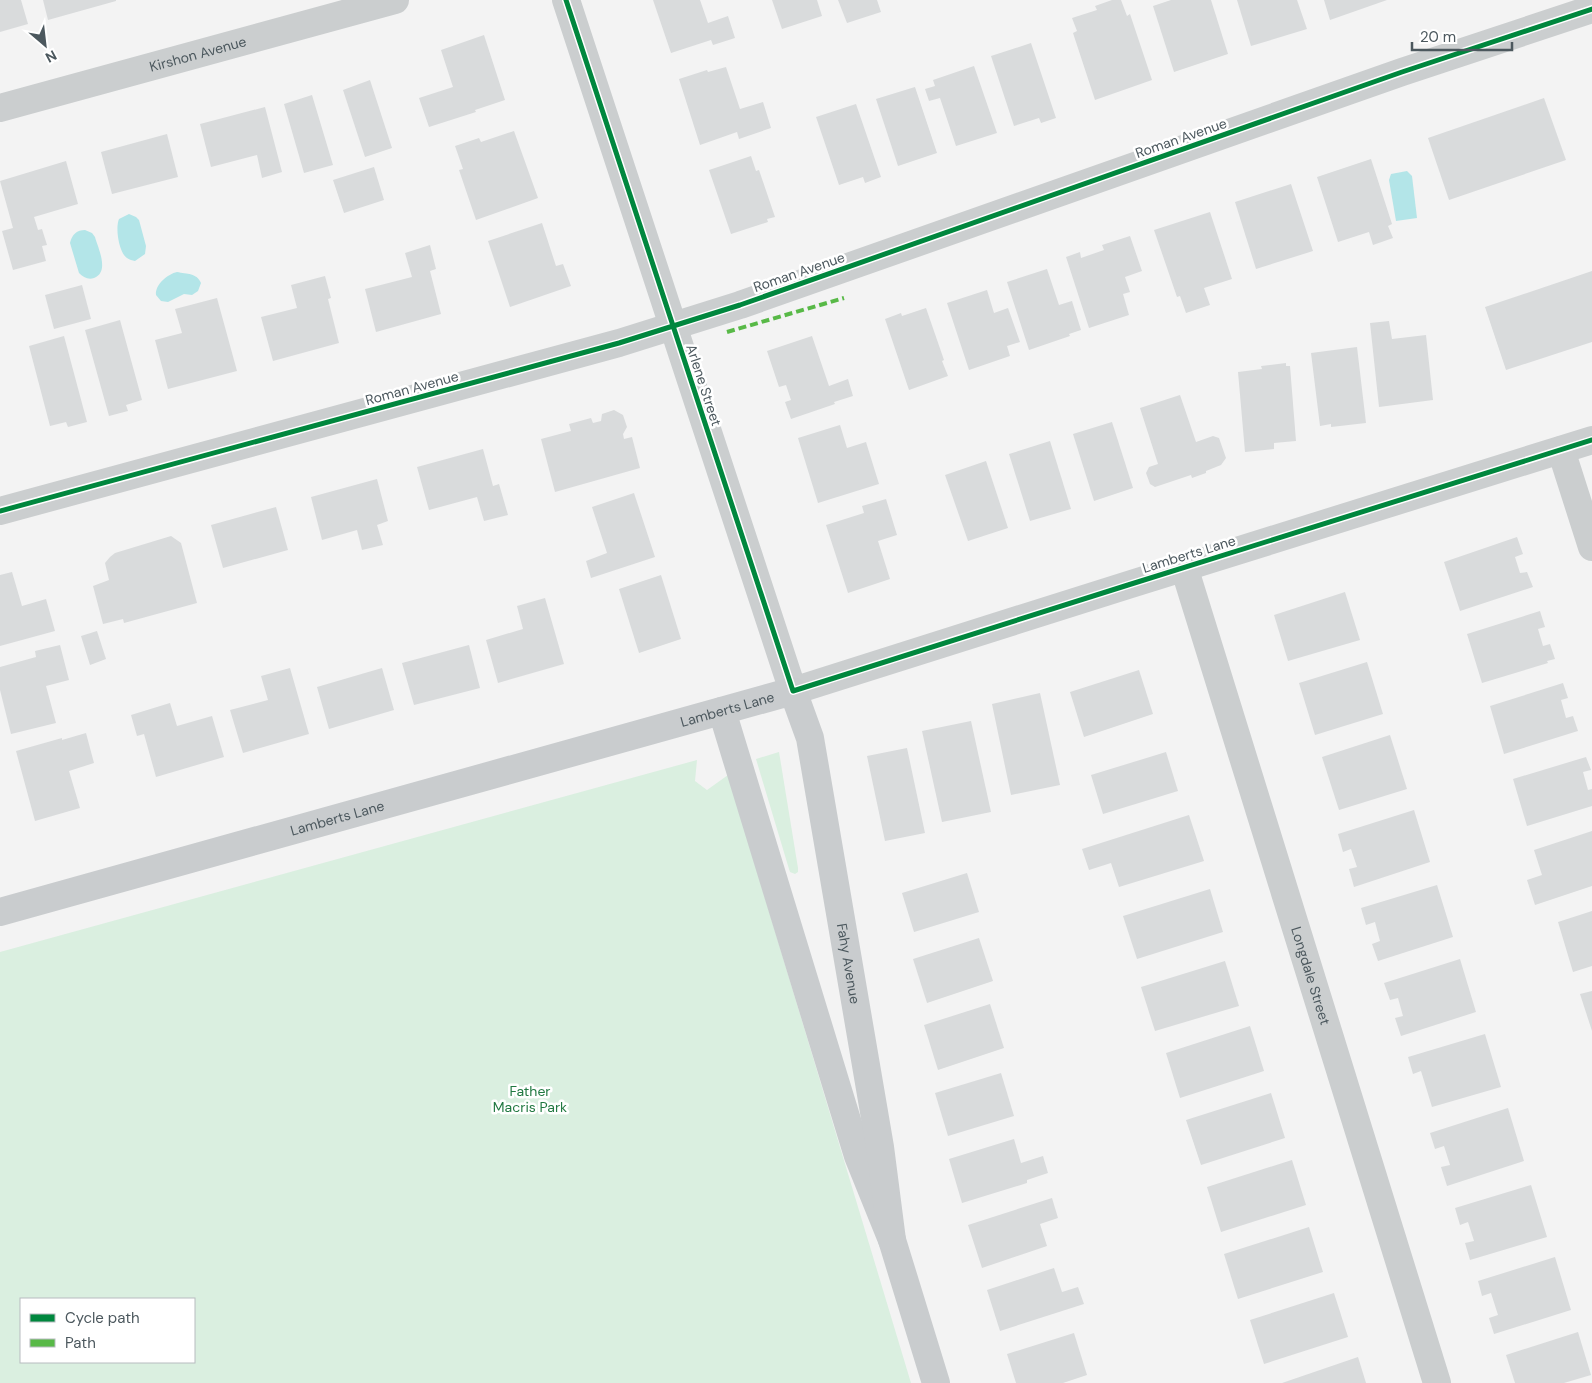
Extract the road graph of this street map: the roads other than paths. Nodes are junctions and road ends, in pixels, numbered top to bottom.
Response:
1 (395, 0) edge
2 (566, 0) edge
3 (1592, 9) edge
4 (0, 108) edge
5 (673, 326) junction
6 (1592, 440) edge
7 (1561, 450) junction
8 (0, 511) edge
9 (1592, 547) edge
10 (1184, 567) junction
11 (793, 691) junction
12 (722, 711) junction
13 (0, 912) edge
14 (892, 1240) junction
15 (936, 1383) edge
16 (1437, 1383) edge

1 - 4 street, Kirshon Avenue
2 - 5 street, Arlene Street
3 - 5 street, Roman Avenue
5 - 8 street, Roman Avenue
5 - 11 street, Arlene Street
6 - 7 street, Lamberts Lane
7 - 9 street
7 - 10 street, Lamberts Lane
10 - 11 street, Lamberts Lane
10 - 16 street, Longdale Street
11 - 12 main road, Lamberts Lane
11 - 14 main road, Fahy Avenue
12 - 13 main road, Lamberts Lane
12 - 14 main road, Fahy Avenue
14 - 15 main road, Fahy Avenue

